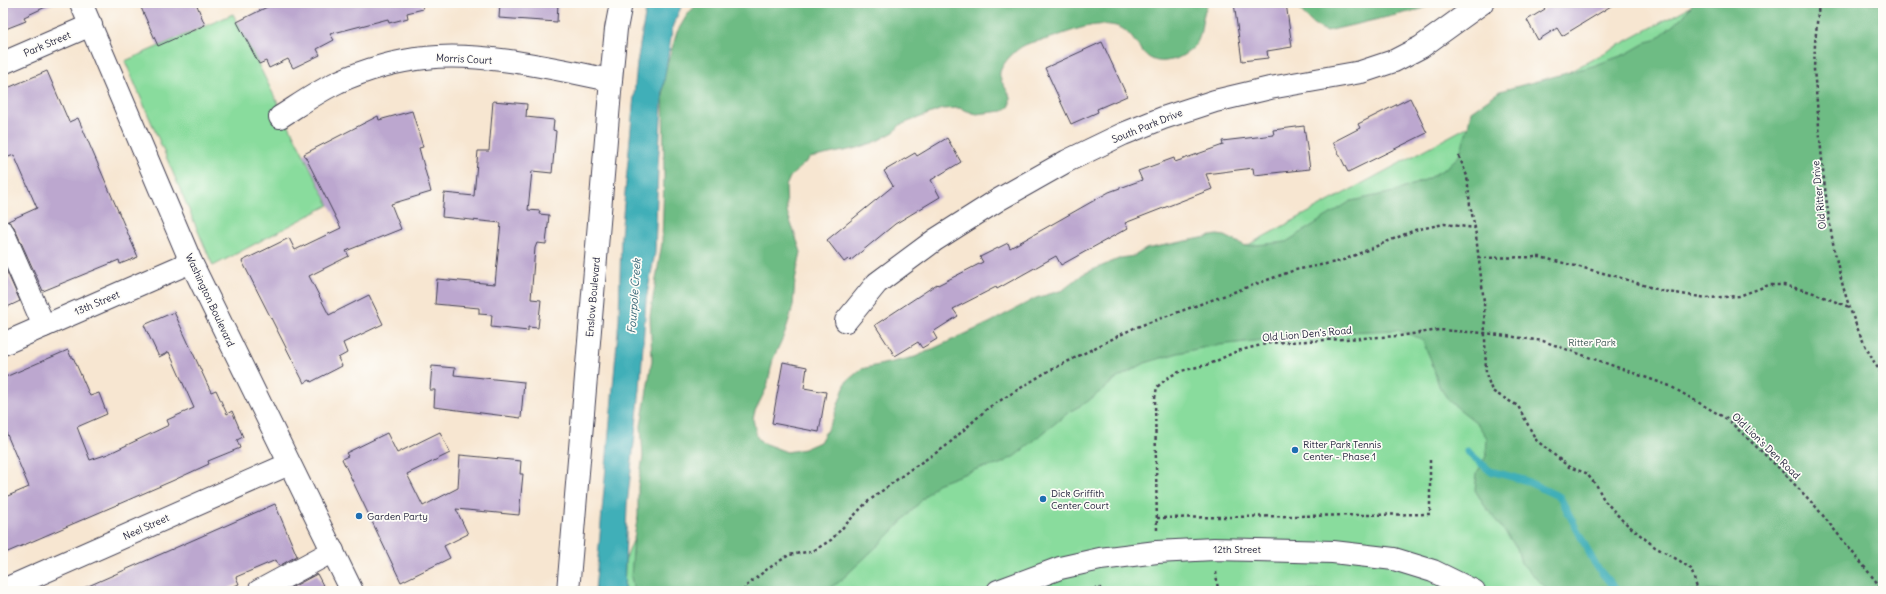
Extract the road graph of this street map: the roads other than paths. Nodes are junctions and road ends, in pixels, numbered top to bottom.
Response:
1 (81, 3) edge
2 (621, 3) edge
3 (1482, 3) edge
4 (90, 25) junction
5 (3, 63) edge
6 (611, 80) junction
7 (280, 117) dead end
8 (3, 232) edge
9 (191, 262) junction
10 (846, 321) dead end
11 (44, 326) junction
12 (3, 344) edge
13 (289, 464) junction
14 (333, 551) junction
15 (3, 590) edge
16 (259, 591) edge
17 (352, 591) edge
18 (568, 591) edge
19 (998, 591) edge
20 (1474, 591) edge

1 - 4 street, Washington Boulevard
2 - 6 street, Enslow Boulevard
3 - 10 street, South Park Drive
4 - 5 street, Park Street
4 - 9 street, Washington Boulevard
6 - 7 street, Morris Court
6 - 18 street, Enslow Boulevard
8 - 11 street
9 - 11 street, 13th Street
9 - 13 street, Washington Boulevard
11 - 12 street, 13th Street
13 - 14 street, Washington Boulevard
13 - 15 street, Neel Street
14 - 16 street
14 - 17 street, Washington Boulevard
19 - 20 street, 12th Street

